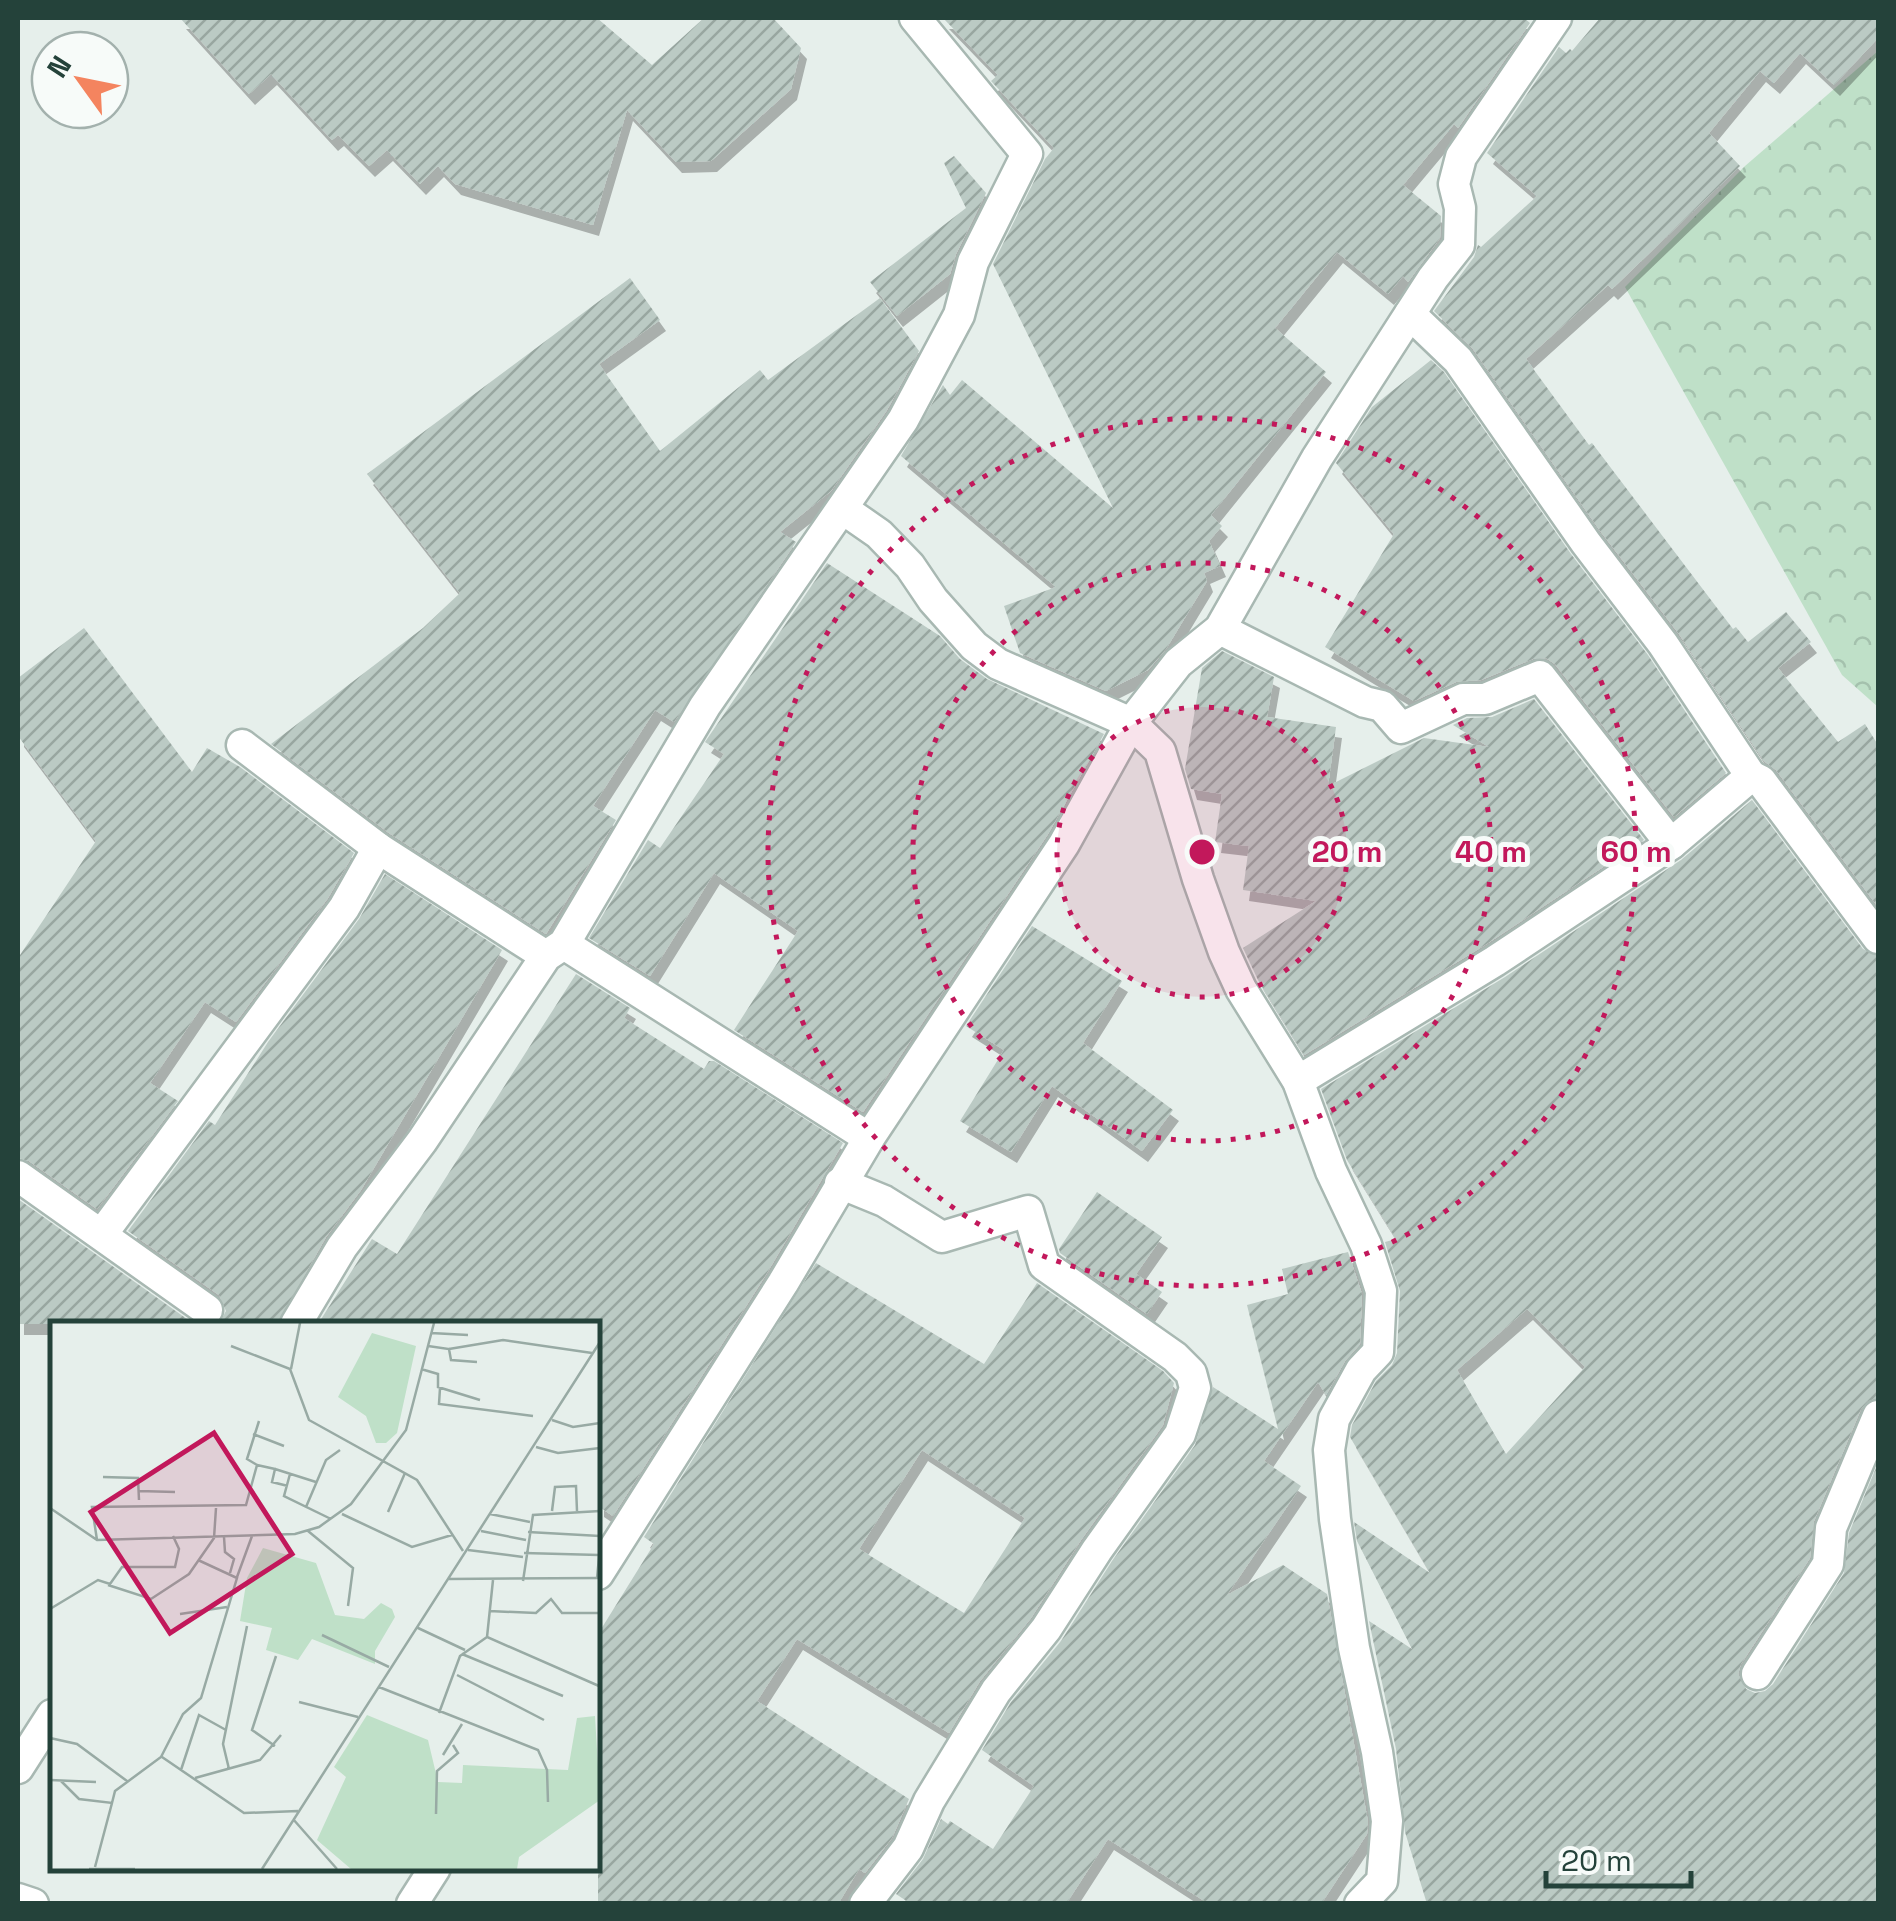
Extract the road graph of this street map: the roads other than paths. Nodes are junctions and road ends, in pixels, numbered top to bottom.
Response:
1 (915, 18) edge
2 (1556, 18) edge
3 (1410, 314) junction
4 (843, 508) junction
5 (1220, 629) junction
6 (1130, 723) junction
7 (242, 746) dead end
8 (1750, 776) junction
9 (1672, 844) junction
10 (378, 848) junction
11 (1878, 938) edge
12 (555, 950) junction
13 (1298, 1081) junction
14 (869, 1138) junction
15 (18, 1176) edge
16 (840, 1183) junction
17 (102, 1234) junction
18 (208, 1310) dead end
19 (298, 1321) edge
20 (1878, 1416) edge
21 (600, 1571) edge
22 (1757, 1674) dead end
23 (50, 1718) edge
24 (18, 1768) edge
25 (432, 1871) edge
26 (18, 1899) edge
27 (33, 1904) edge
28 (412, 1904) edge
29 (865, 1904) edge
30 (1360, 1904) edge

1 - 4 street
2 - 3 street
3 - 5 street
3 - 8 street
4 - 6 street
4 - 12 street
5 - 6 street
5 - 9 street
6 - 13 street
6 - 14 street
7 - 10 street
8 - 9 street
8 - 11 street
9 - 13 street
10 - 12 street
10 - 17 street
12 - 14 street
12 - 19 street
13 - 30 street
14 - 16 street
15 - 17 street
16 - 21 street
16 - 29 street
17 - 18 street
20 - 22 street
23 - 24 street
25 - 28 street
26 - 27 street

